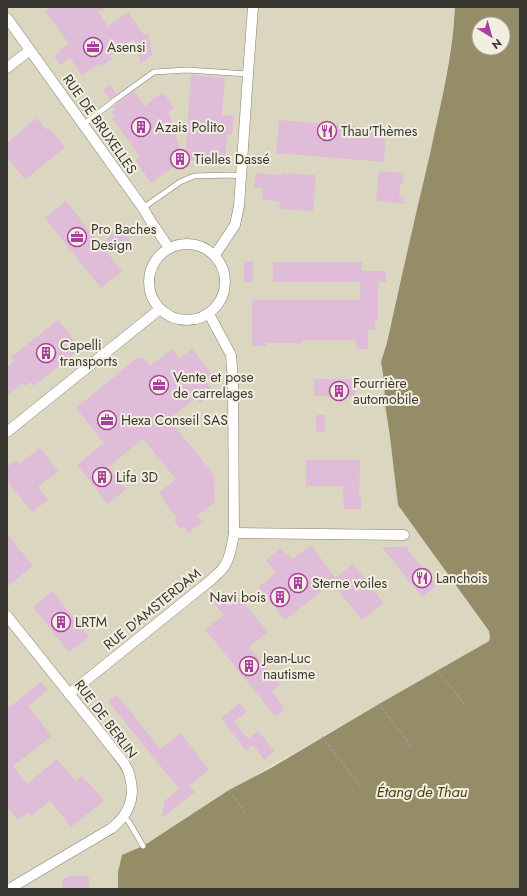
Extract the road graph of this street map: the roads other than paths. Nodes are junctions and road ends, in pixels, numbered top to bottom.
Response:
1 (253, 7) edge
2 (7, 18) edge
3 (30, 50) junction
4 (7, 68) edge
5 (248, 74) junction
6 (83, 125) junction
7 (241, 176) junction
8 (143, 208) junction
9 (169, 248) junction
10 (215, 255) junction
11 (160, 309) junction
12 (209, 314) junction
13 (7, 432) edge
14 (234, 533) junction
15 (404, 535) dead end
16 (7, 616) edge
17 (69, 694) junction
18 (124, 817) junction
19 (143, 846) dead end
20 (9, 889) edge

1 - 5 street
2 - 3 street, RUE DE BRUXELLES
3 - 4 street
3 - 6 street, RUE DE BRUXELLES
5 - 6 lane
5 - 7 street
6 - 8 street, RUE DE BRUXELLES
7 - 8 lane
7 - 10 street
8 - 9 street, RUE DE BRUXELLES
9 - 10 street
9 - 11 street
10 - 12 street
11 - 12 street
11 - 13 street
12 - 14 street, RUE D'AMSTERDAM
14 - 15 street
14 - 17 street, RUE D'AMSTERDAM
16 - 17 street, RUE DE BERLIN
17 - 18 street, RUE DE BERLIN
18 - 19 lane
18 - 20 street, RUE DE BERLIN

